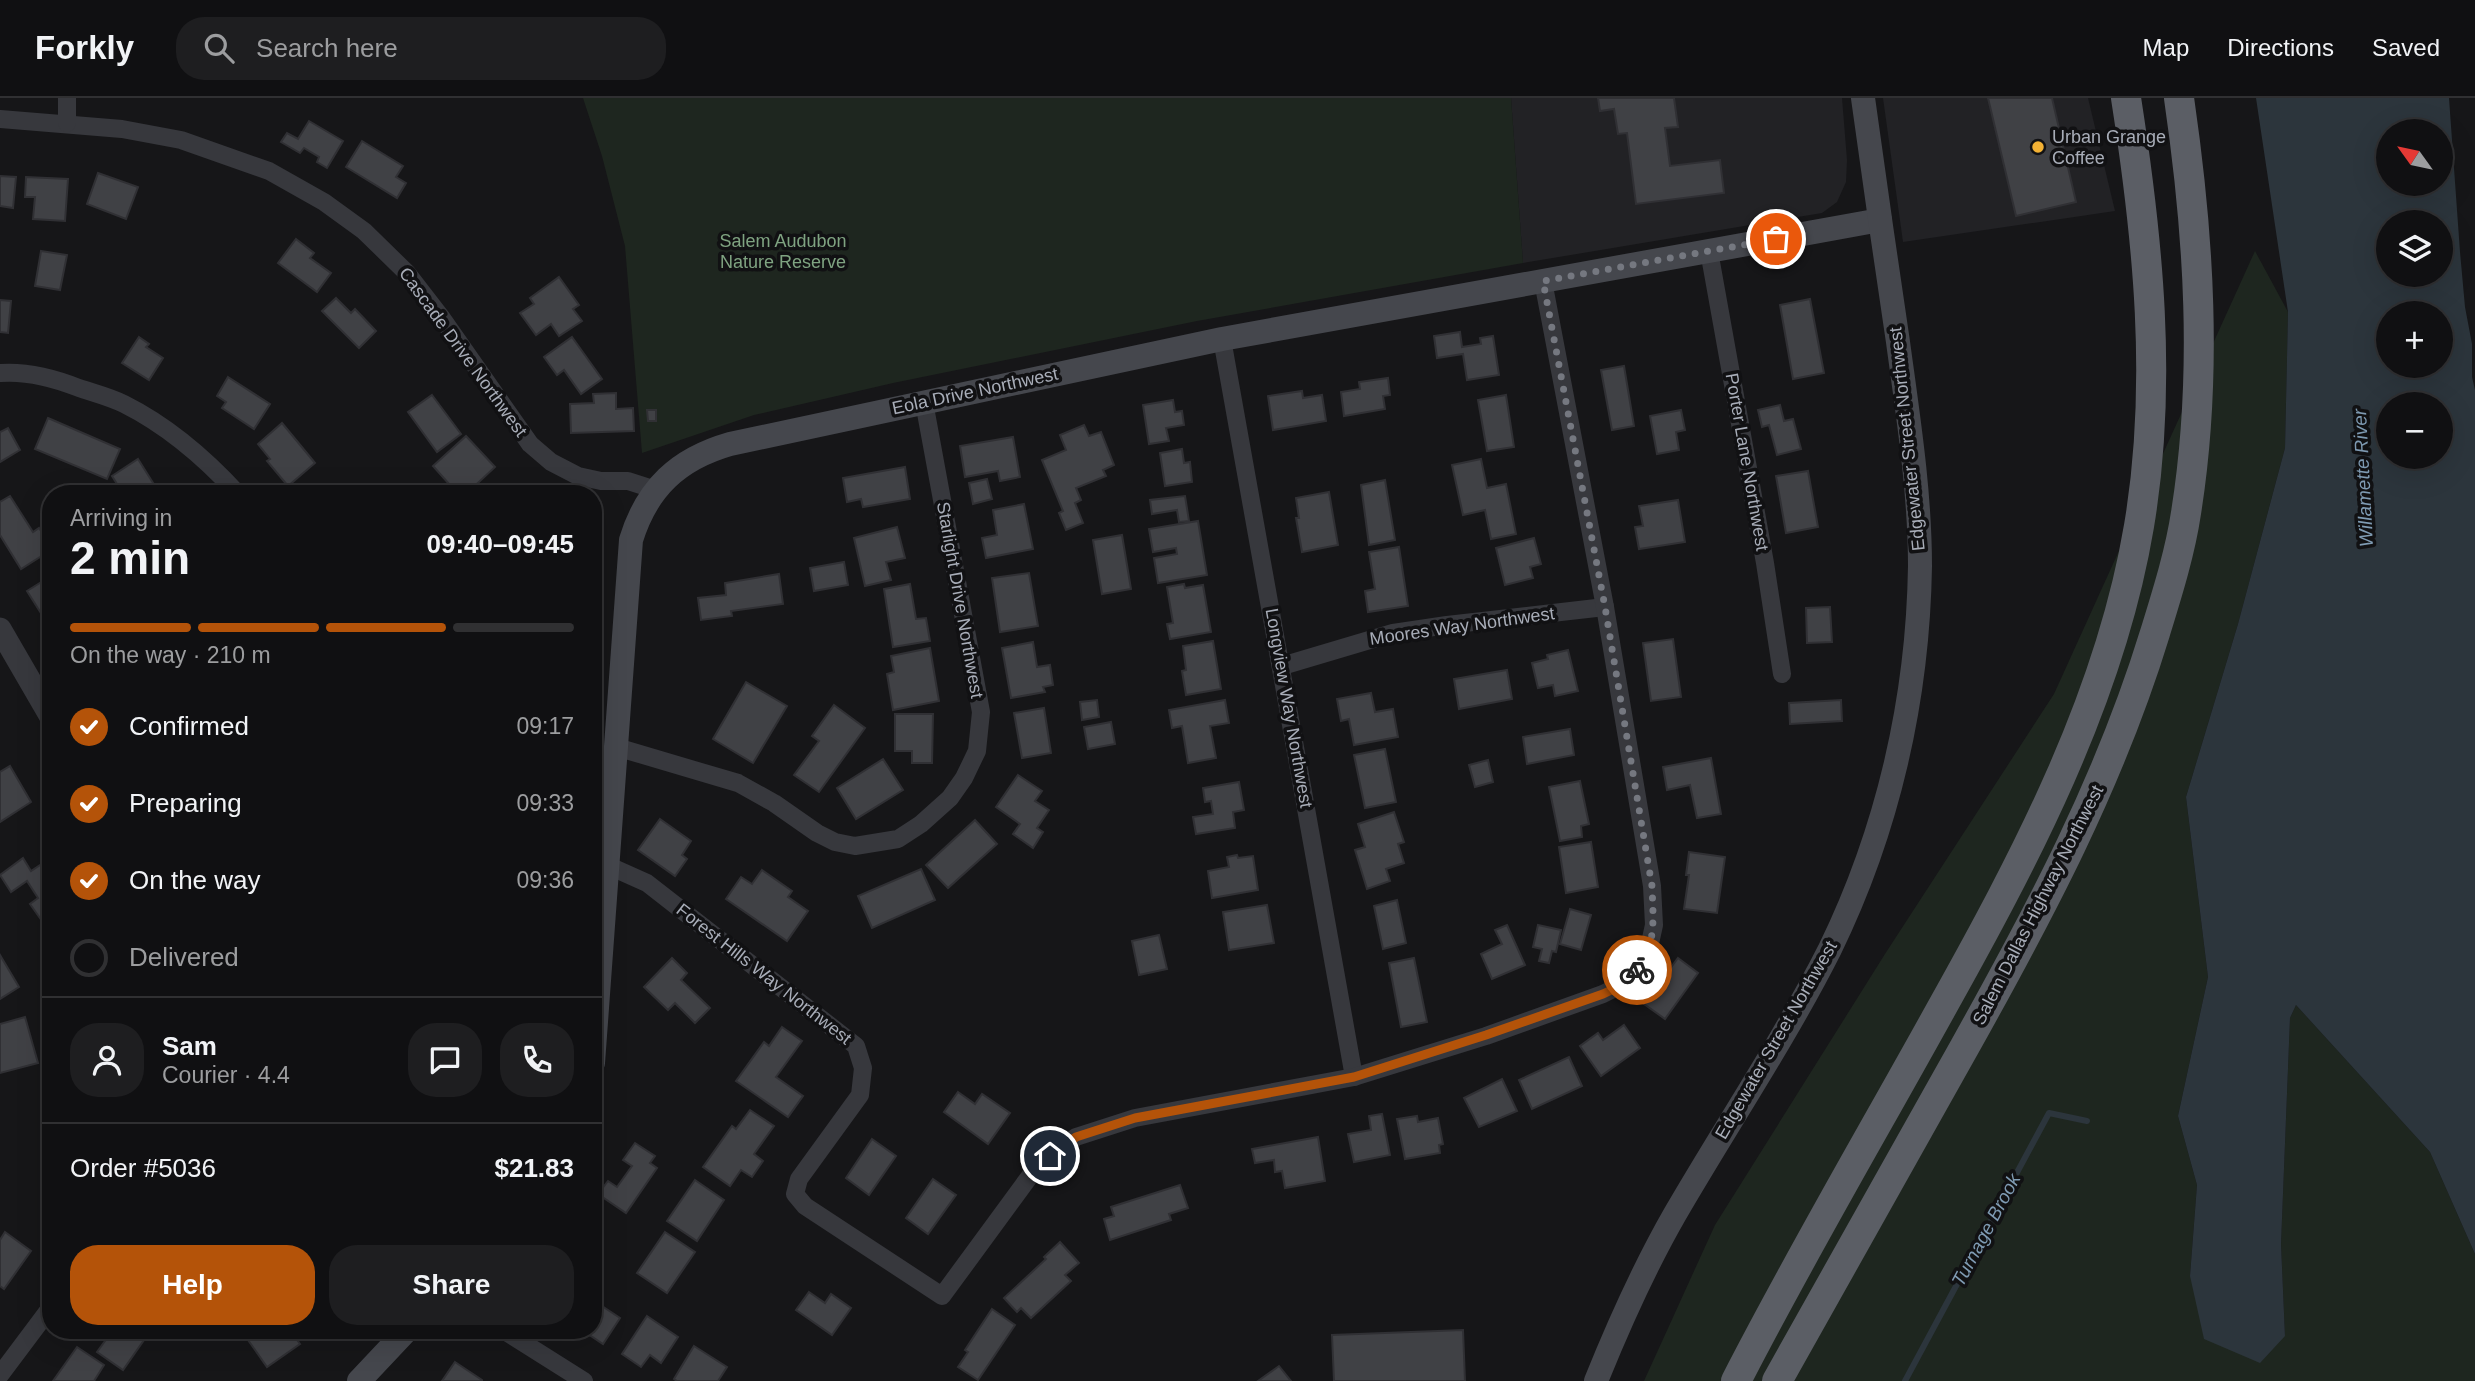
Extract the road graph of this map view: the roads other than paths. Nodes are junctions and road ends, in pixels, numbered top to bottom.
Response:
1 (67, 98) edge
2 (1863, 98) edge
3 (2126, 98) edge
4 (2179, 98) edge
5 (0, 119) edge
6 (67, 123) junction
7 (1880, 220) junction
8 (1709, 251) junction
9 (1543, 281) junction
10 (1222, 339) junction
11 (0, 373) edge
12 (923, 402) junction
13 (230, 485) edge
14 (656, 490) junction
15 (1605, 607) junction
16 (0, 629) edge
17 (1282, 666) junction
18 (1782, 674) dead end
19 (42, 701) edge
20 (616, 747) junction
21 (609, 866) junction
22 (602, 955) edge
23 (1354, 1077) junction
24 (42, 1319) edge
25 (399, 1339) edge
26 (517, 1339) edge
27 (0, 1375) edge
28 (359, 1381) edge
29 (584, 1381) edge
30 (1596, 1381) edge
31 (1736, 1381) edge
32 (1777, 1381) edge

1 - 6 street
2 - 7 main road, Edgewater Street Northwest
3 - 31 highway, Salem Dallas Highway Northwest
4 - 32 highway, Salem Dallas Highway Northwest
5 - 6 street, Cascade Drive Northwest
6 - 14 street, Cascade Drive Northwest
7 - 8 main road, Eola Drive Northwest
7 - 30 main road, Edgewater Street Northwest
8 - 9 main road, Eola Drive Northwest
8 - 18 street, Porter Lane Northwest
9 - 10 main road, Eola Drive Northwest
9 - 15 street
10 - 12 main road, Eola Drive Northwest
10 - 17 street, Longview Way Northwest
11 - 13 street
12 - 14 main road, Eola Drive Northwest
12 - 20 street, Starlight Drive Northwest
14 - 20 main road, Eola Drive Northwest
15 - 17 street, Moores Way Northwest
15 - 23 street, Forest Hills Way Northwest
16 - 19 street
17 - 23 street, Longview Way Northwest
20 - 21 main road, Eola Drive Northwest
21 - 22 main road, Eola Drive Northwest
21 - 23 street, Forest Hills Way Northwest
24 - 27 street
25 - 28 main road
26 - 29 street

